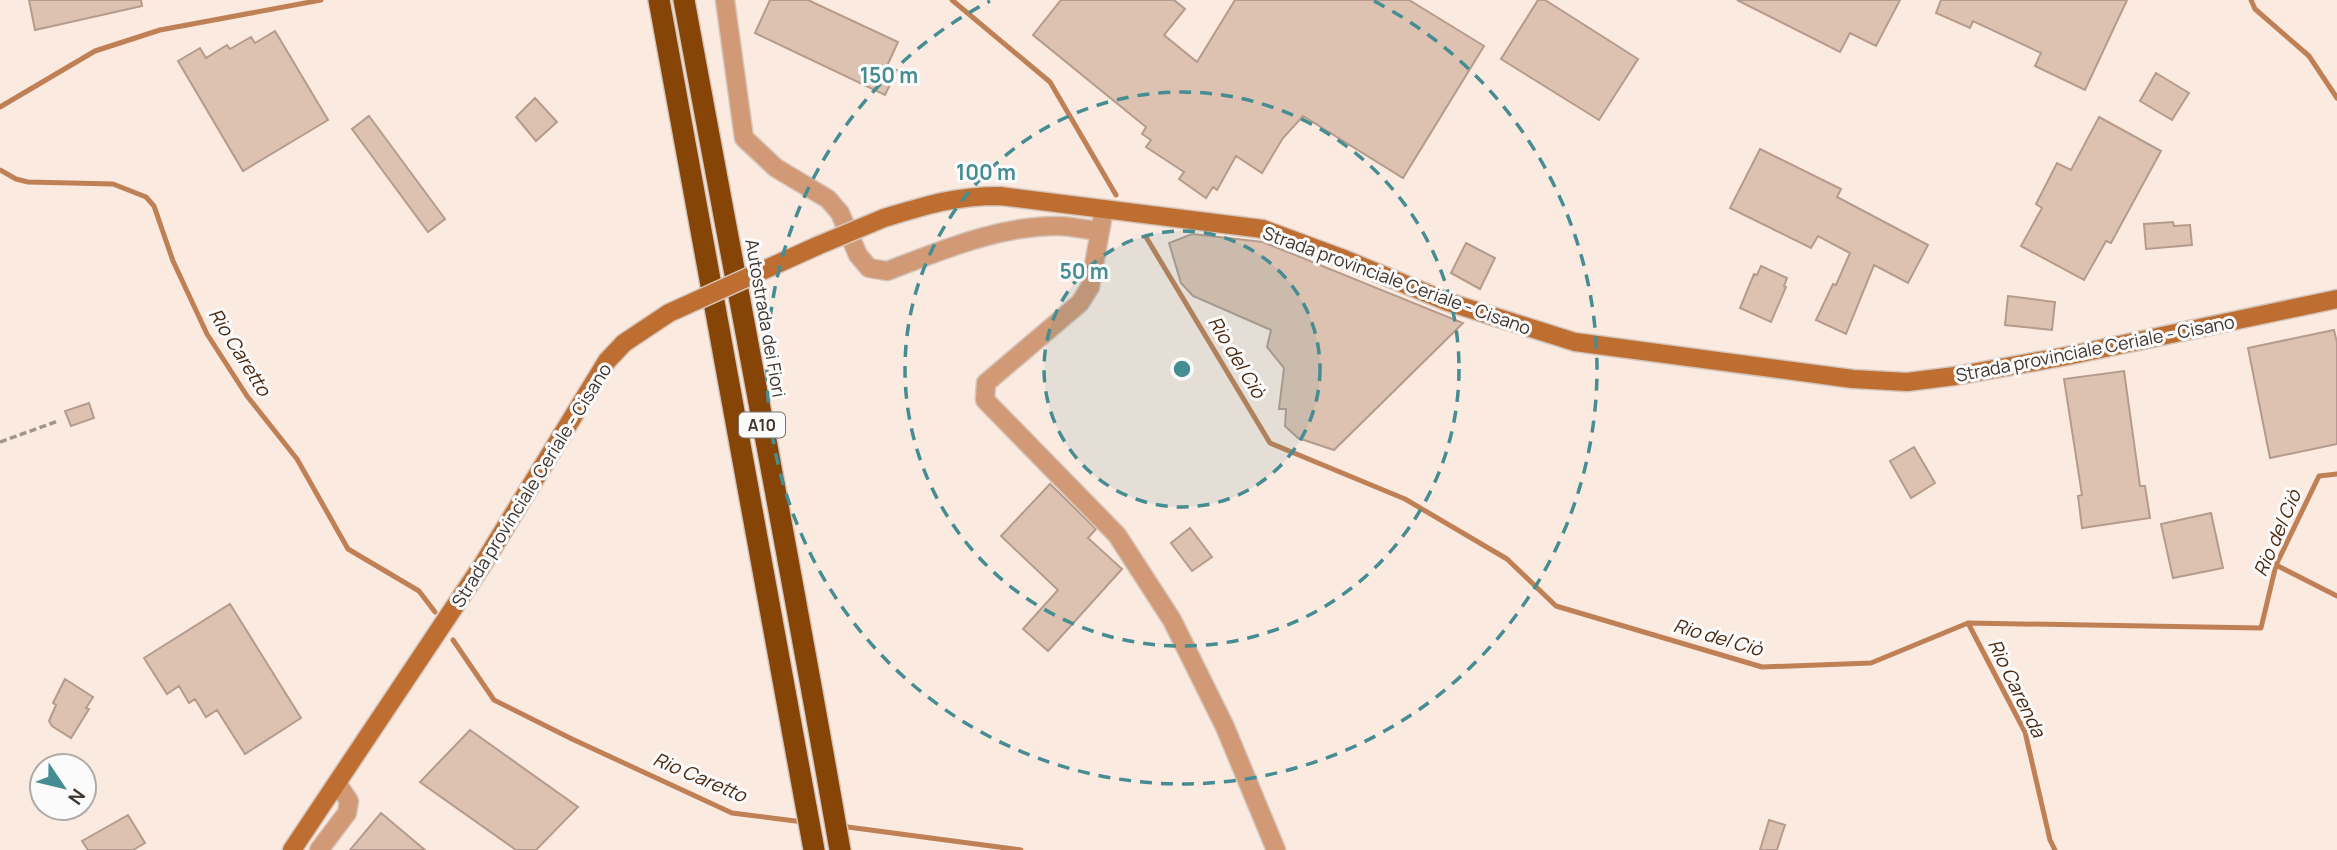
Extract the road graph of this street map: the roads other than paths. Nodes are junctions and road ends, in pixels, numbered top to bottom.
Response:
1 (659, 0) edge
2 (684, 0) edge
3 (725, 0) edge
4 (1104, 209) junction
5 (1100, 232) junction
6 (2337, 299) edge
7 (337, 783) junction
8 (292, 850) edge
9 (319, 850) edge
10 (814, 850) edge
11 (840, 850) edge
12 (1276, 850) edge

1 - 10 highway, A10
2 - 11 highway, Autostrada dei Fiori / A10
3 - 5 street
4 - 5 street
4 - 6 main road, Strada provinciale Ceriale - Cisano
4 - 7 main road, Strada provinciale Ceriale - Cisano, bridge
5 - 12 street
7 - 8 main road, Strada provinciale Ceriale - Cisano
7 - 9 street

